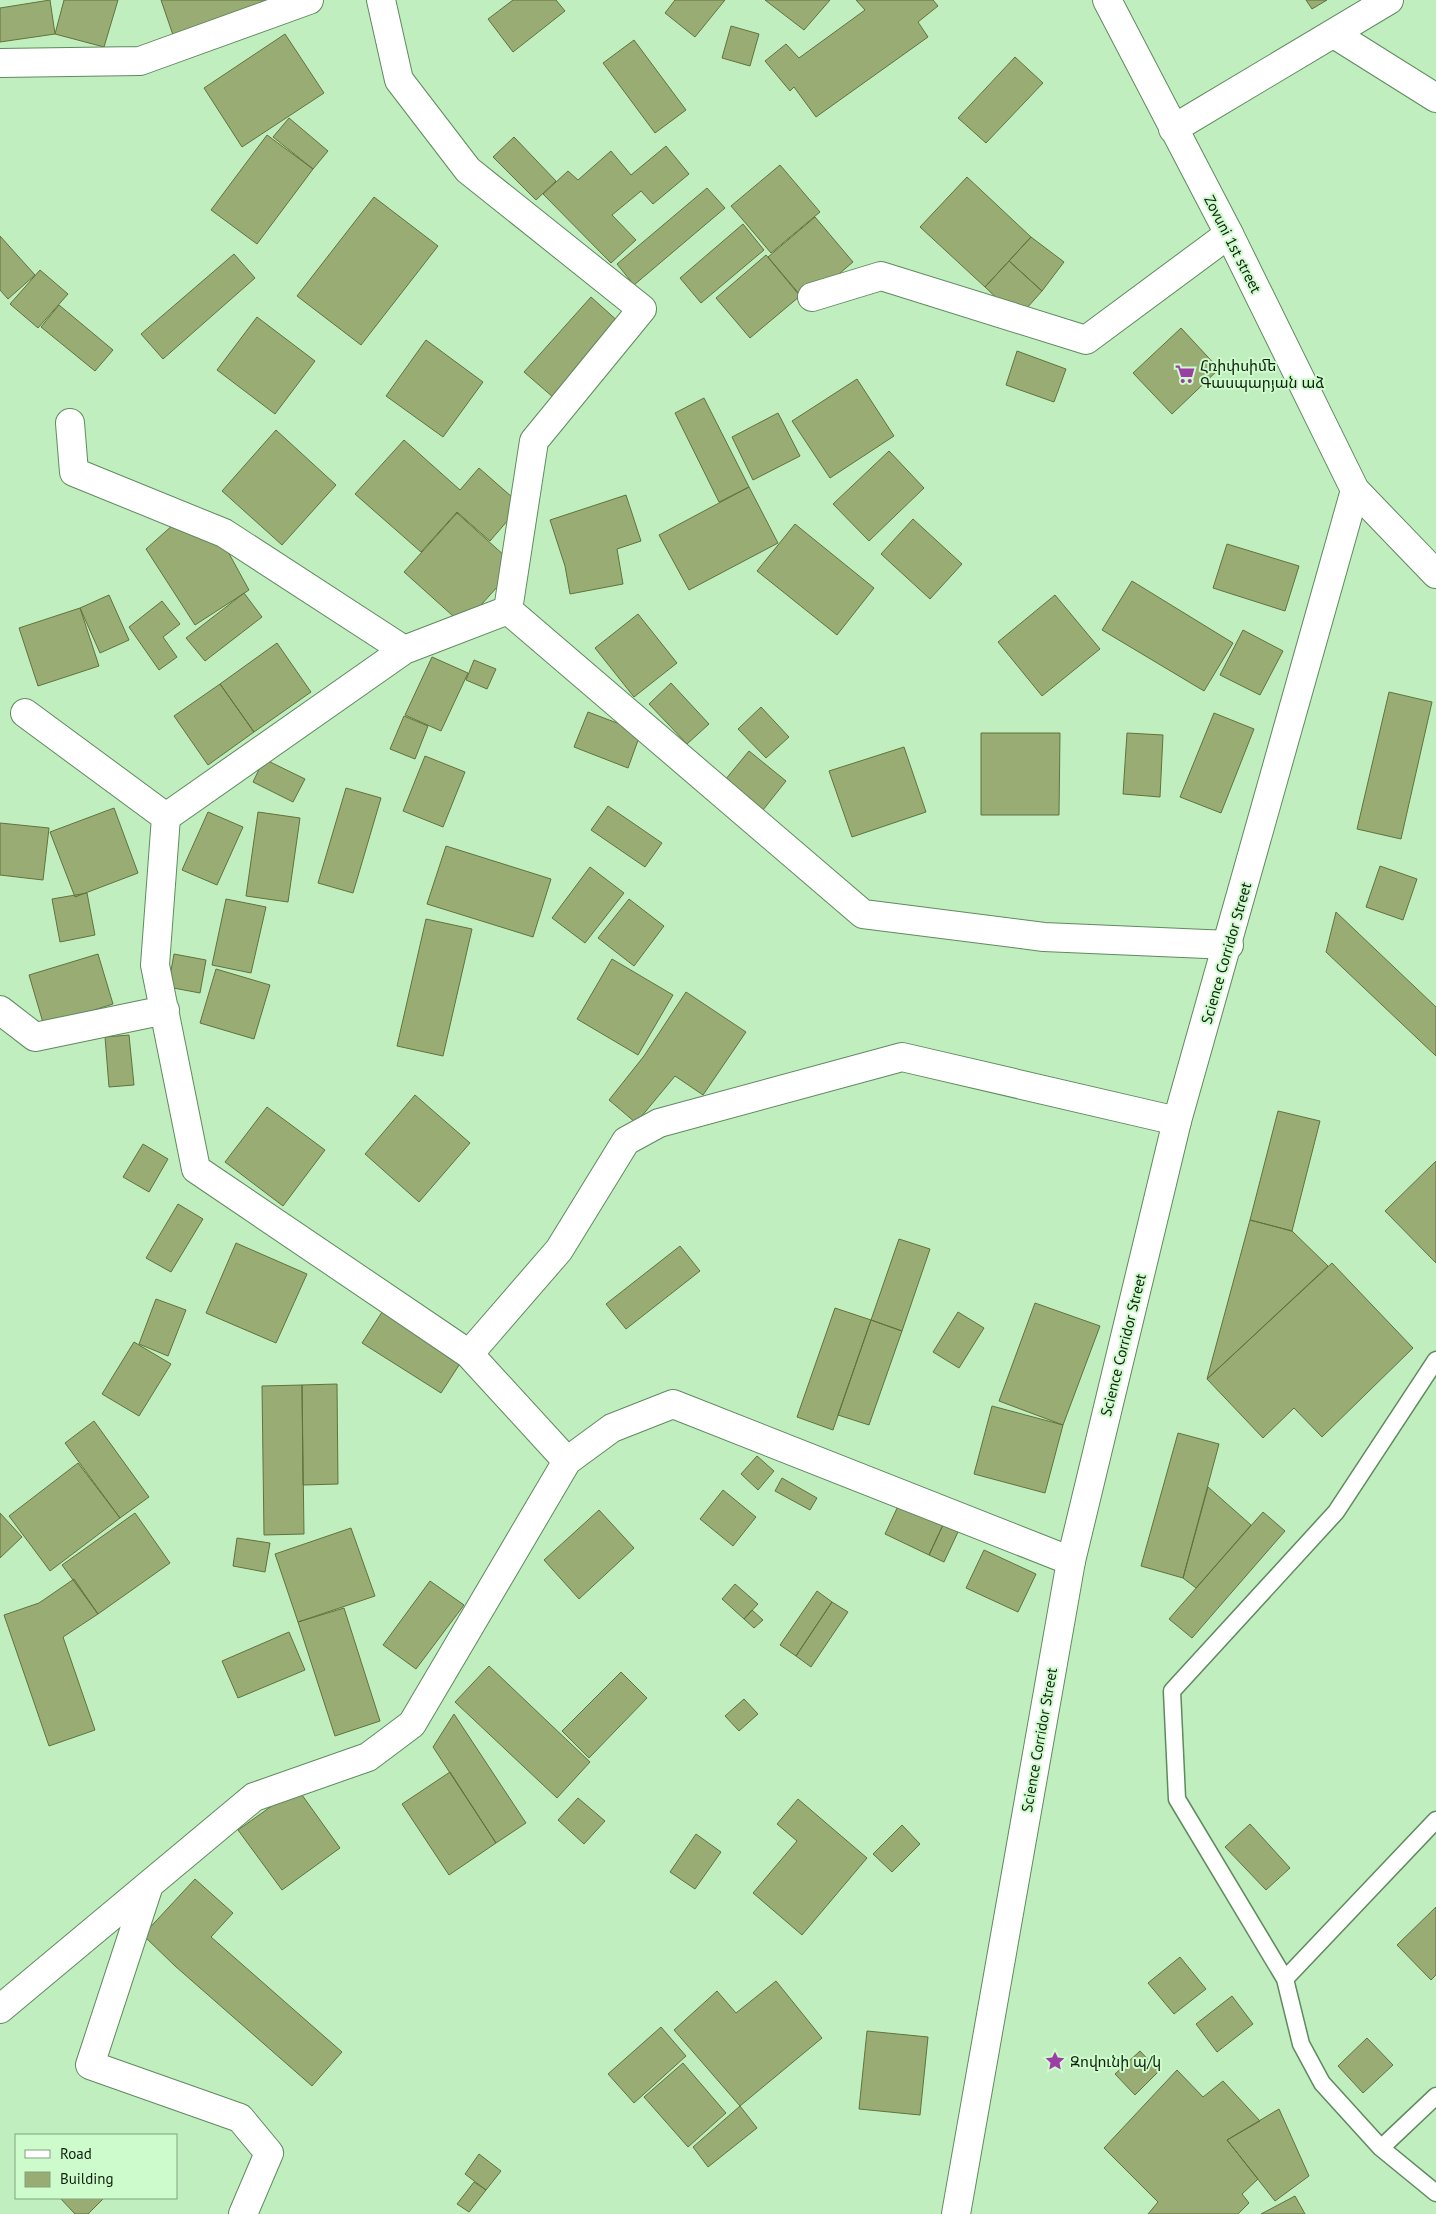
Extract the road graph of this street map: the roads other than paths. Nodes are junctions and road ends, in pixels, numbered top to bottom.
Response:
1 (309, 0) edge
2 (381, 0) edge
3 (1107, 0) edge
4 (1388, 0) edge
5 (1334, 34) junction
6 (0, 63) edge
7 (1436, 98) edge
8 (1173, 130) junction
9 (1229, 234) junction
10 (812, 297) dead end
11 (70, 423) dead end
12 (1355, 490) junction
13 (1436, 574) edge
14 (508, 610) junction
15 (404, 650) junction
16 (25, 713) dead end
17 (166, 817) junction
18 (1229, 945) junction
19 (0, 1010) edge
20 (165, 1010) junction
21 (1177, 1121) junction
22 (469, 1354) junction
23 (1436, 1360) edge
24 (567, 1461) junction
25 (1071, 1561) junction
26 (1436, 1820) edge
27 (149, 1885) junction
28 (1284, 1979) junction
29 (0, 2009) edge
30 (1436, 2096) edge
31 (1381, 2148) junction
32 (1436, 2193) edge
33 (243, 2214) edge
34 (956, 2214) edge

1 - 6 street
2 - 14 street
3 - 8 street, Zovuni 1st street
4 - 5 street
5 - 7 street
5 - 8 street
8 - 9 street, Zovuni 1st street
9 - 10 street
9 - 12 street, Zovuni 1st street
11 - 15 street
12 - 13 street, Zovuni 1st street
12 - 18 street, Science Corridor Street
14 - 15 street
14 - 18 street
15 - 17 street
16 - 17 street
17 - 20 street
18 - 21 street, Science Corridor Street
19 - 20 street
20 - 22 street
21 - 22 street
21 - 25 street, Science Corridor Street
22 - 24 street
23 - 28 lane
24 - 25 street
24 - 27 street
25 - 34 street, Science Corridor Street
26 - 28 lane
27 - 29 street
27 - 33 street
28 - 31 lane
30 - 31 lane
31 - 32 lane

